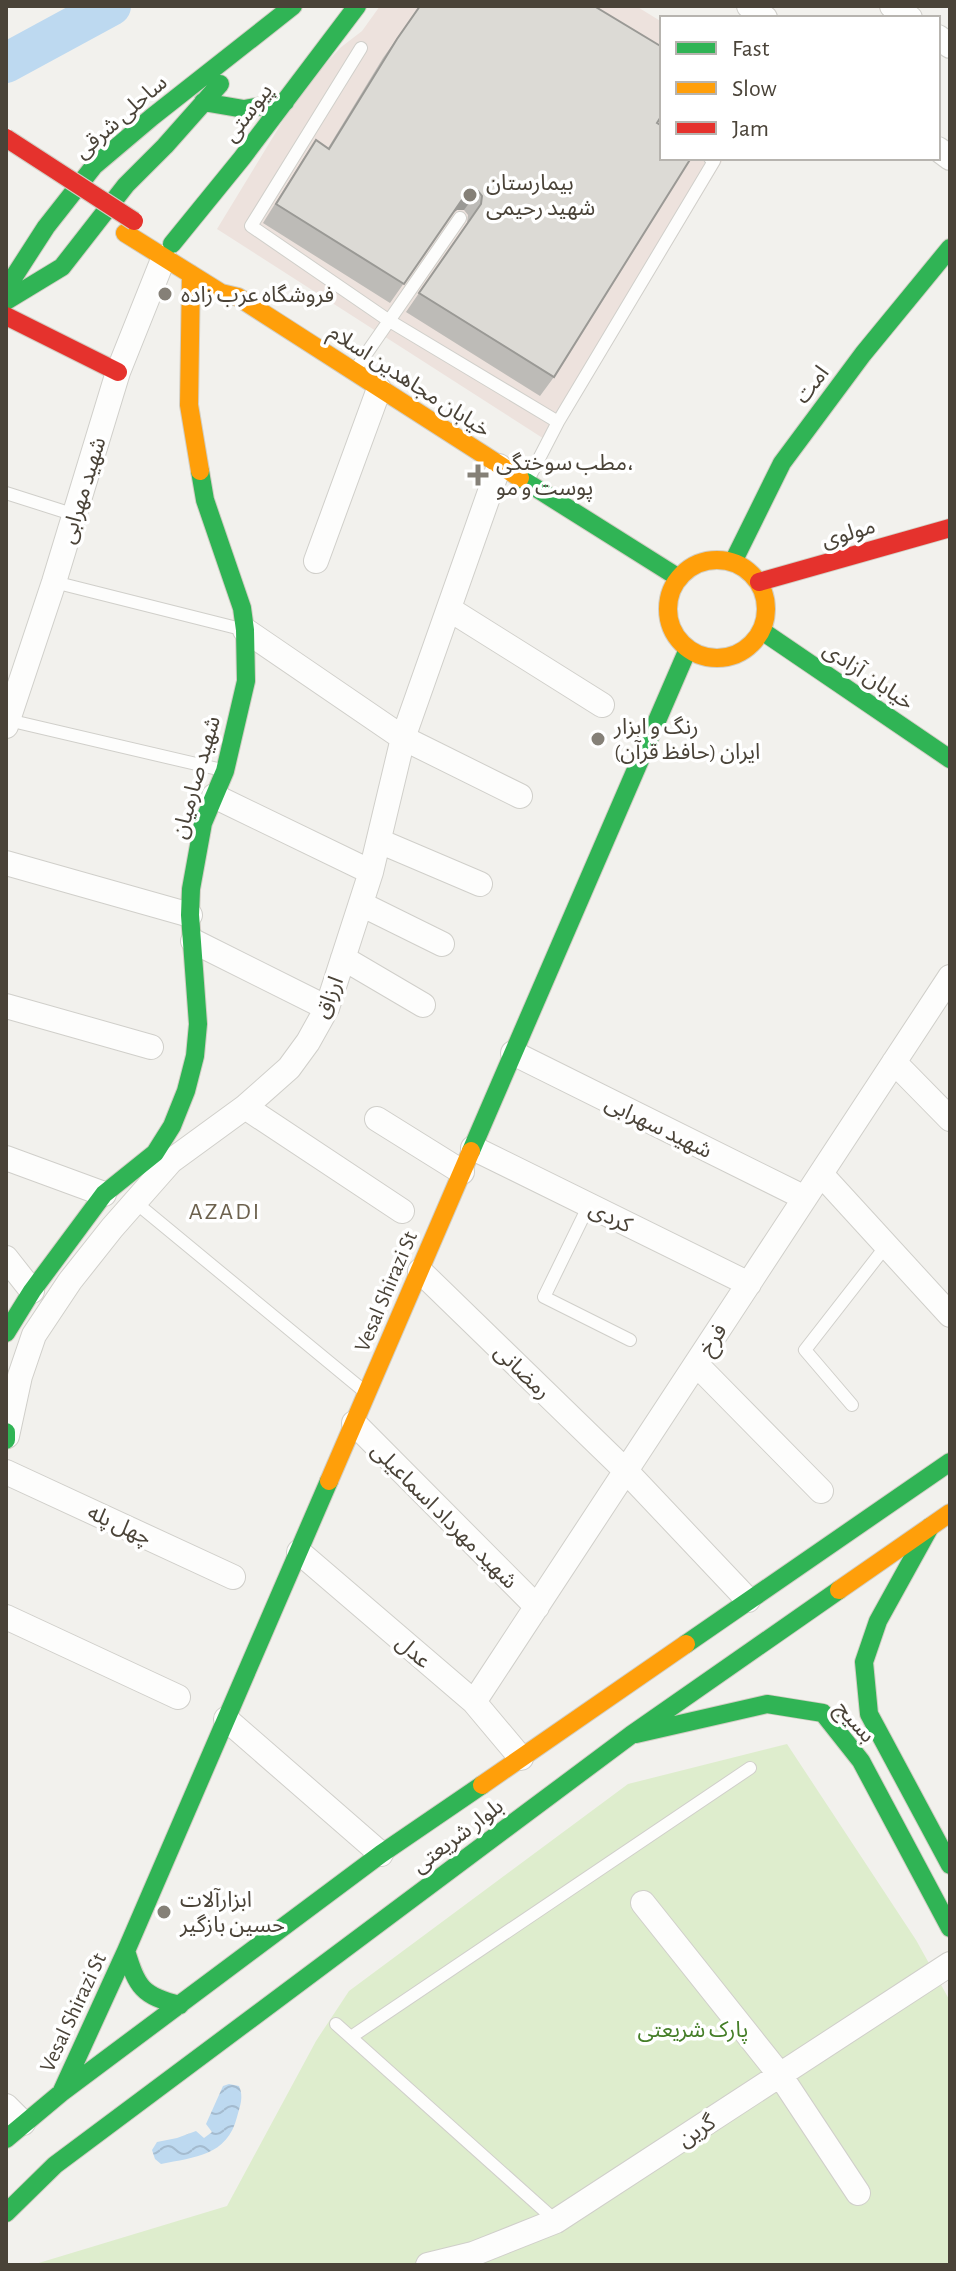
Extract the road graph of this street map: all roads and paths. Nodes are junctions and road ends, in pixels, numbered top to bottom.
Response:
1 (357, 6) edge
2 (286, 12) edge
3 (361, 48) dead end
4 (203, 102) junction
5 (285, 102) junction
6 (235, 110) junction
7 (6, 138) edge
8 (6, 157) edge
9 (242, 158) junction
10 (713, 160) edge
11 (460, 218) edge
12 (130, 227) junction
13 (950, 248) edge
14 (168, 251) junction
15 (191, 274) junction
16 (6, 289) edge
17 (238, 297) junction
18 (6, 301) edge
19 (6, 316) edge
20 (388, 320) junction
21 (118, 372) junction
22 (353, 372) junction
23 (379, 389) junction
24 (558, 422) junction
25 (499, 466) junction
26 (526, 482) junction
27 (6, 493) edge
28 (75, 515) junction
29 (950, 528) edge
30 (316, 561) dead end
31 (733, 562) junction
32 (679, 578) junction
33 (54, 582) junction
34 (759, 582) junction
35 (449, 609) junction
36 (245, 630) junction
37 (762, 631) junction
38 (688, 649) junction
39 (12, 681) edge
40 (602, 705) dead end
41 (7, 723) edge
42 (403, 738) junction
43 (950, 759) edge
44 (225, 771) junction
45 (214, 796) junction
46 (520, 796) dead end
47 (379, 841) junction
48 (6, 863) edge
49 (371, 872) junction
50 (480, 884) dead end
51 (361, 904) junction
52 (190, 915) junction
53 (193, 941) junction
54 (442, 944) dead end
55 (343, 958) junction
56 (950, 977) edge
57 (423, 1005) dead end
58 (6, 1006) edge
59 (327, 1008) junction
60 (151, 1047) dead end
61 (513, 1053) junction
62 (894, 1062) junction
63 (245, 1107) junction
64 (377, 1119) dead end
65 (950, 1119) edge
66 (473, 1148) junction
67 (6, 1158) edge
68 (462, 1172) junction
69 (821, 1174) junction
70 (104, 1194) junction
71 (805, 1198) junction
72 (135, 1202) junction
73 (589, 1205) junction
74 (402, 1211) dead end
75 (886, 1246) junction
76 (6, 1258) edge
77 (420, 1271) junction
78 (749, 1284) junction
79 (32, 1291) junction
80 (950, 1315) edge
81 (6, 1333) edge
82 (630, 1340) dead end
83 (696, 1364) junction
84 (367, 1393) junction
85 (852, 1405) dead end
86 (354, 1423) junction
87 (6, 1436) edge
88 (950, 1462) edge
89 (626, 1471) junction
90 (6, 1472) edge
91 (821, 1491) dead end
92 (950, 1513) edge
93 (930, 1527) junction
94 (299, 1552) junction
95 (233, 1577) dead end
96 (748, 1600) junction
97 (537, 1607) junction
98 (6, 1617) edge
99 (178, 1697) dead end
100 (474, 1702) junction
101 (226, 1719) junction
102 (631, 1735) junction
103 (521, 1758) junction
104 (750, 1768) dead end
105 (381, 1854) junction
106 (950, 1865) edge
107 (643, 1903) dead end
108 (950, 1928) edge
109 (126, 1951) junction
110 (950, 1964) edge
111 (180, 2005) junction
112 (336, 2024) dead end
113 (351, 2037) junction
114 (780, 2075) junction
115 (61, 2093) junction
116 (12, 2123) edge
117 (858, 2193) dead end
118 (6, 2213) edge
119 (556, 2221) junction
120 (428, 2265) edge

1 - 5 street, پیوستی
2 - 4 street
2 - 16 street, ساحلی شرقی
3 - 20 lane
4 - 6 street
4 - 18 street
5 - 6 street
5 - 9 street, پیوستی
6 - 9 street
7 - 12 street, خیابان مجاهدین اسلام, bridge
8 - 12 street, خیابان مجاهدین اسلام
9 - 14 street, پیوستی
10 - 24 lane
11 - 20 lane
12 - 14 street, خیابان مجاهدین اسلام
13 - 31 street, امت
14 - 15 street, خیابان مجاهدین اسلام
14 - 17 street, خیابان مجاهدین اسلام
14 - 21 street, شهید مهرابی
15 - 17 street, خیابان مجاهدین اسلام
15 - 36 street, شهید صارمیان
17 - 22 street, خیابان مجاهدین اسلام
19 - 21 street
20 - 22 lane
20 - 24 lane
21 - 28 street, شهید مهرابی
22 - 23 street, خیابان مجاهدین اسلام
23 - 25 street, خیابان مجاهدین اسلام
23 - 30 street
24 - 26 lane
25 - 26 street, خیابان مجاهدین اسلام
25 - 35 street, ارزاق
26 - 32 street, خیابان مجاهدین اسلام
27 - 28 lane
28 - 33 street, شهید مهرابی
29 - 34 street, مولوی
31 - 32 street
31 - 34 street
32 - 38 street
33 - 36 lane
33 - 39 street, شهید مهرابی
34 - 37 street
35 - 40 street
35 - 42 street, ارزاق
36 - 42 street
36 - 44 street, شهید صارمیان
37 - 38 street
37 - 43 street, خیابان آزادی
38 - 61 street, Vesal Shirazi St
39 - 41 street, شهید مهرابی
41 - 44 lane
42 - 46 street
42 - 47 street, ارزاق
44 - 45 street, شهید صارمیان
45 - 49 street
45 - 52 street, شهید صارمیان
47 - 49 street, ارزاق
47 - 50 street
48 - 52 street
49 - 51 street, ارزاق
51 - 54 street
51 - 55 street, ارزاق
52 - 53 street, شهید صارمیان
53 - 59 street
53 - 70 street, شهید صارمیان
55 - 57 street
55 - 59 street, ارزاق
56 - 62 street, فرخ
58 - 60 street
59 - 63 street, ارزاق
61 - 66 street, Vesal Shirazi St
61 - 71 street, شهید سهرابی
62 - 65 street
62 - 69 street, فرخ
63 - 72 street, ارزاق
63 - 74 street
64 - 68 street
66 - 68 street, Vesal Shirazi St
66 - 73 street, کردی
67 - 70 street
68 - 77 street, Vesal Shirazi St
69 - 71 street, فرخ
69 - 75 street
70 - 79 street, شهید صارمیان
71 - 78 street, فرخ
72 - 84 lane
72 - 87 street, ارزاق
73 - 78 street, کردی
73 - 82 lane
75 - 80 street
75 - 85 lane
76 - 79 street
77 - 84 street, Vesal Shirazi St
77 - 89 street, رمضانی
78 - 83 street, فرخ
79 - 81 street, شهید صارمیان
83 - 89 street, فرخ
83 - 91 street
84 - 86 street, Vesal Shirazi St
86 - 94 street, Vesal Shirazi St
86 - 97 street, شهید مهرداد اسماعیلی
88 - 96 street, بلوار شریعتی
89 - 96 street, رمضانی
89 - 97 street, فرخ
90 - 95 street, چهل پله
92 - 93 street, بلوار شریعتی
93 - 102 street, بلوار شریعتی
93 - 106 street, بسیج
94 - 100 street, عدل
94 - 101 street, Vesal Shirazi St
96 - 103 street, بلوار شریعتی
97 - 100 street, فرخ
98 - 99 street
100 - 103 street, عدل
101 - 105 street
101 - 109 street, Vesal Shirazi St
102 - 108 street, بسیج
102 - 118 street, بلوار شریعتی
103 - 105 street, بلوار شریعتی
104 - 113 lane
105 - 111 street, بلوار شریعتی
107 - 114 street
109 - 111 street, Vesal Shirazi St
109 - 115 street, Vesal Shirazi St
110 - 114 street, گرین
111 - 115 street, بلوار شریعتی
112 - 113 lane
113 - 119 lane
114 - 117 street
114 - 119 street, گرین
115 - 116 street, بلوار شریعتی
119 - 120 street, گرین

